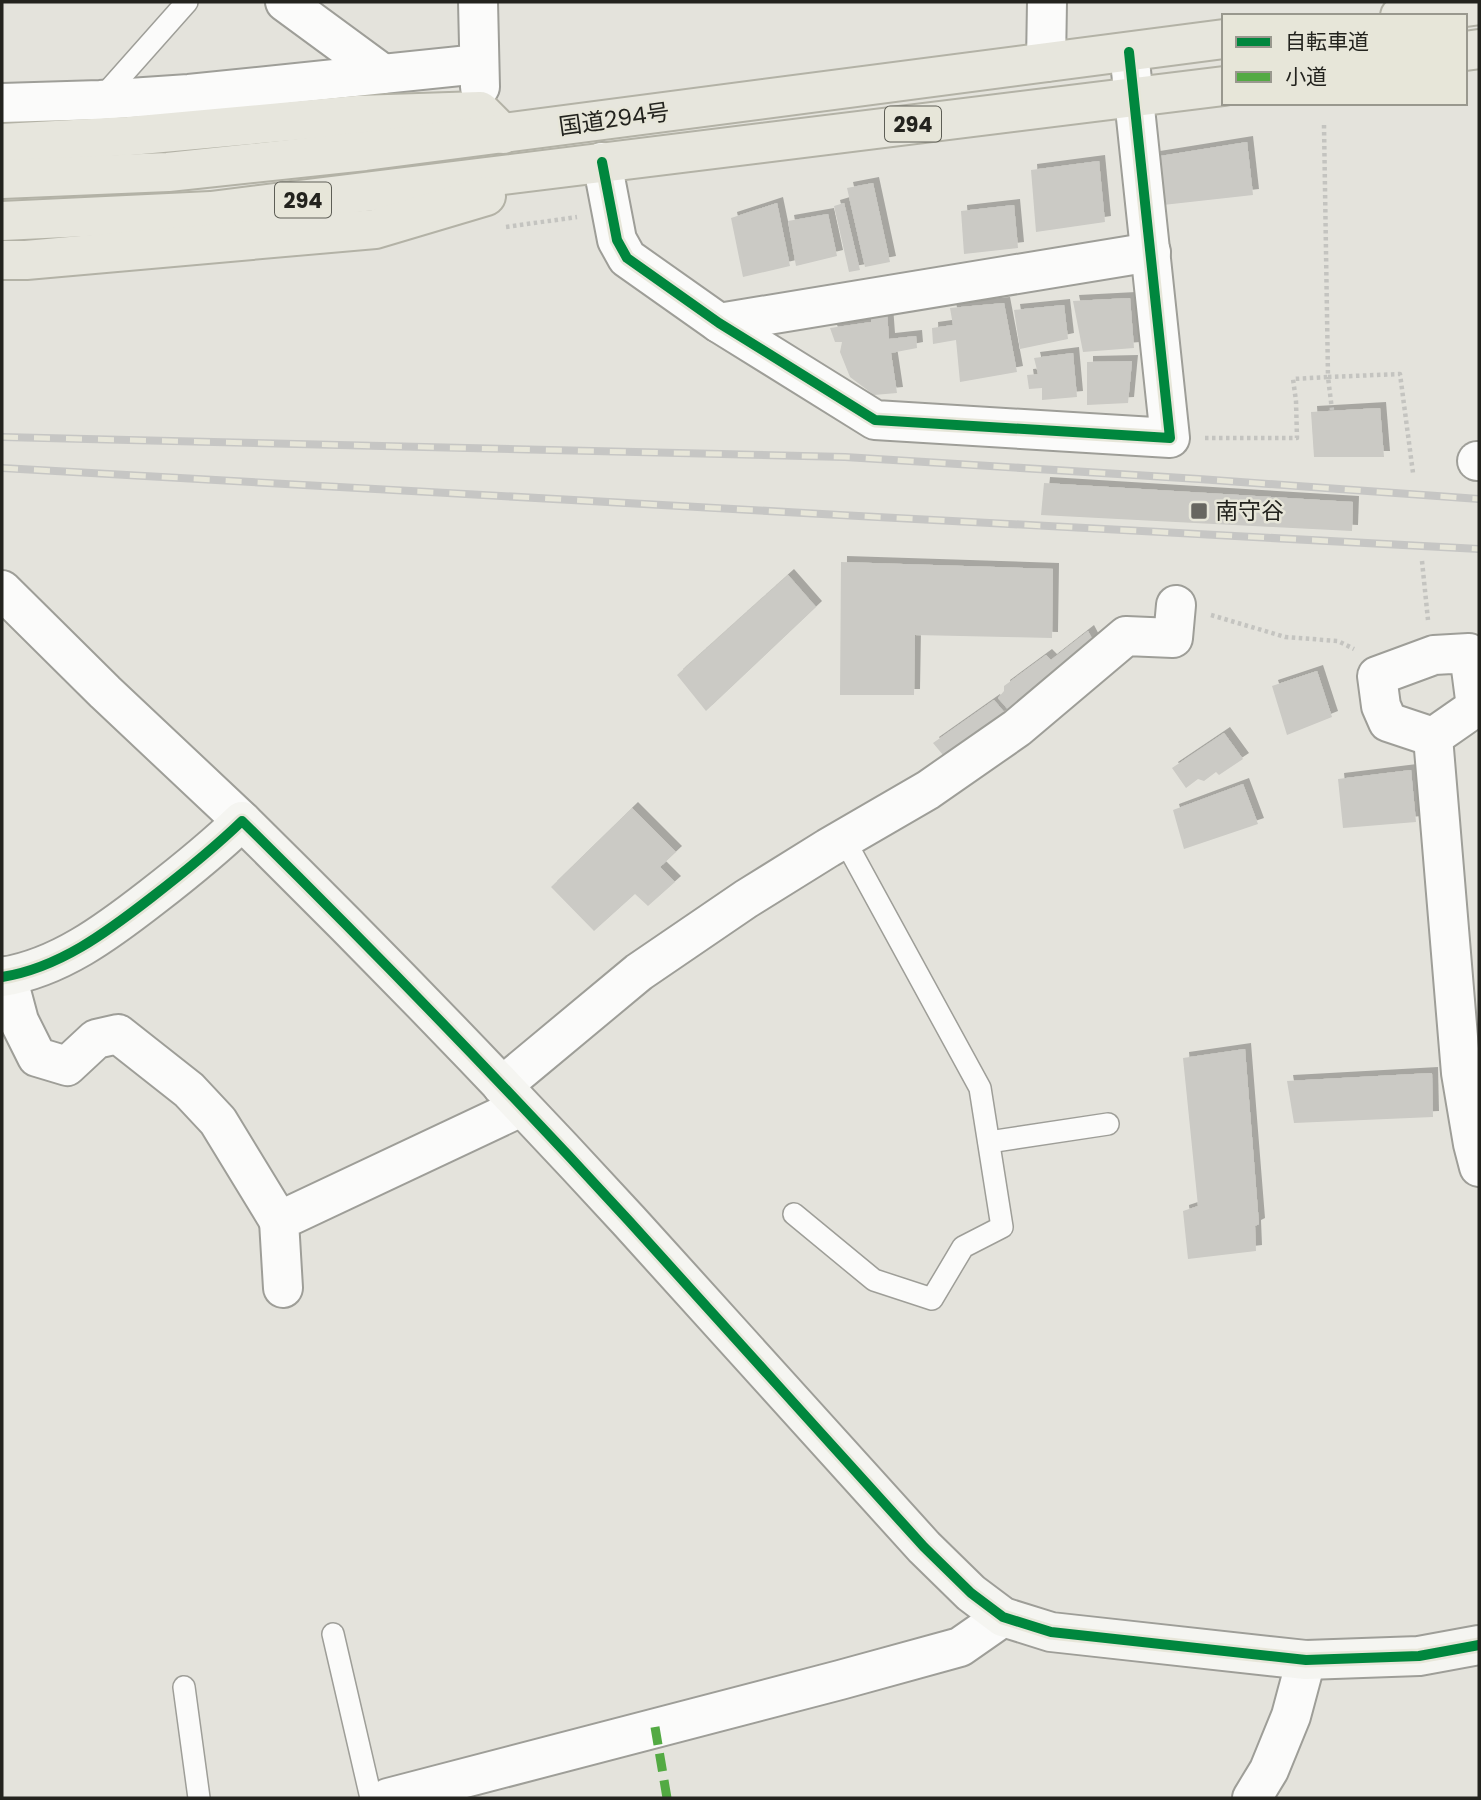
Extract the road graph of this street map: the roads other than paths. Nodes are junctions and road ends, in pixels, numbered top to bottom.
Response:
1 (187, 2) edge
2 (285, 2) edge
3 (478, 2) edge
4 (1047, 2) edge
5 (1479, 5) edge
6 (1414, 14) edge
7 (1222, 39) edge
8 (1129, 52) junction
9 (1046, 62) junction
10 (479, 64) junction
11 (383, 74) junction
12 (1222, 86) edge
13 (1134, 98) junction
14 (100, 100) junction
15 (2, 103) edge
16 (491, 122) junction
17 (2, 143) edge
18 (602, 162) junction
19 (2, 179) edge
20 (2, 221) edge
21 (1150, 252) junction
22 (2, 260) edge
23 (719, 323) junction
24 (2, 590) edge
25 (1176, 605) road end
26 (1433, 737) junction
27 (242, 821) junction
28 (844, 839) junction
29 (4, 977) edge
30 (512, 1096) junction
31 (1108, 1124) dead end
32 (989, 1142) junction
33 (1479, 1167) edge
34 (794, 1213) dead end
35 (279, 1221) junction
36 (283, 1288) dead end
37 (1003, 1617) junction
38 (333, 1634) dead end
39 (1479, 1645) edge
40 (1306, 1660) junction
41 (184, 1687) dead end
42 (200, 1798) edge
43 (371, 1798) edge
44 (388, 1798) edge
45 (1252, 1798) edge

1 - 14 lane
2 - 11 street
3 - 10 street
4 - 9 street
5 - 6 highway
7 - 8 highway, 国道294号 / 294
8 - 9 highway, 国道294号 / 294
8 - 13 street
9 - 16 highway, 国道294号 / 294
10 - 11 street
10 - 16 street
11 - 14 street
12 - 13 highway, 国道294号 / 294
13 - 18 highway, 国道294号 / 294
13 - 21 street
14 - 15 street
16 - 17 highway
16 - 19 highway, 国道294号 / 294
18 - 20 highway, 国道294号 / 294
18 - 22 highway
18 - 23 street
21 - 23 street
21 - 23 street
24 - 27 street
25 - 28 street
26 - 26 street
26 - 33 street
27 - 29 street
27 - 30 street
28 - 30 street
28 - 32 lane
29 - 35 street
30 - 35 street
30 - 37 street
31 - 32 lane
32 - 34 lane
35 - 36 street
37 - 40 street
37 - 44 street
38 - 43 lane
39 - 40 street
40 - 45 street
41 - 42 lane

